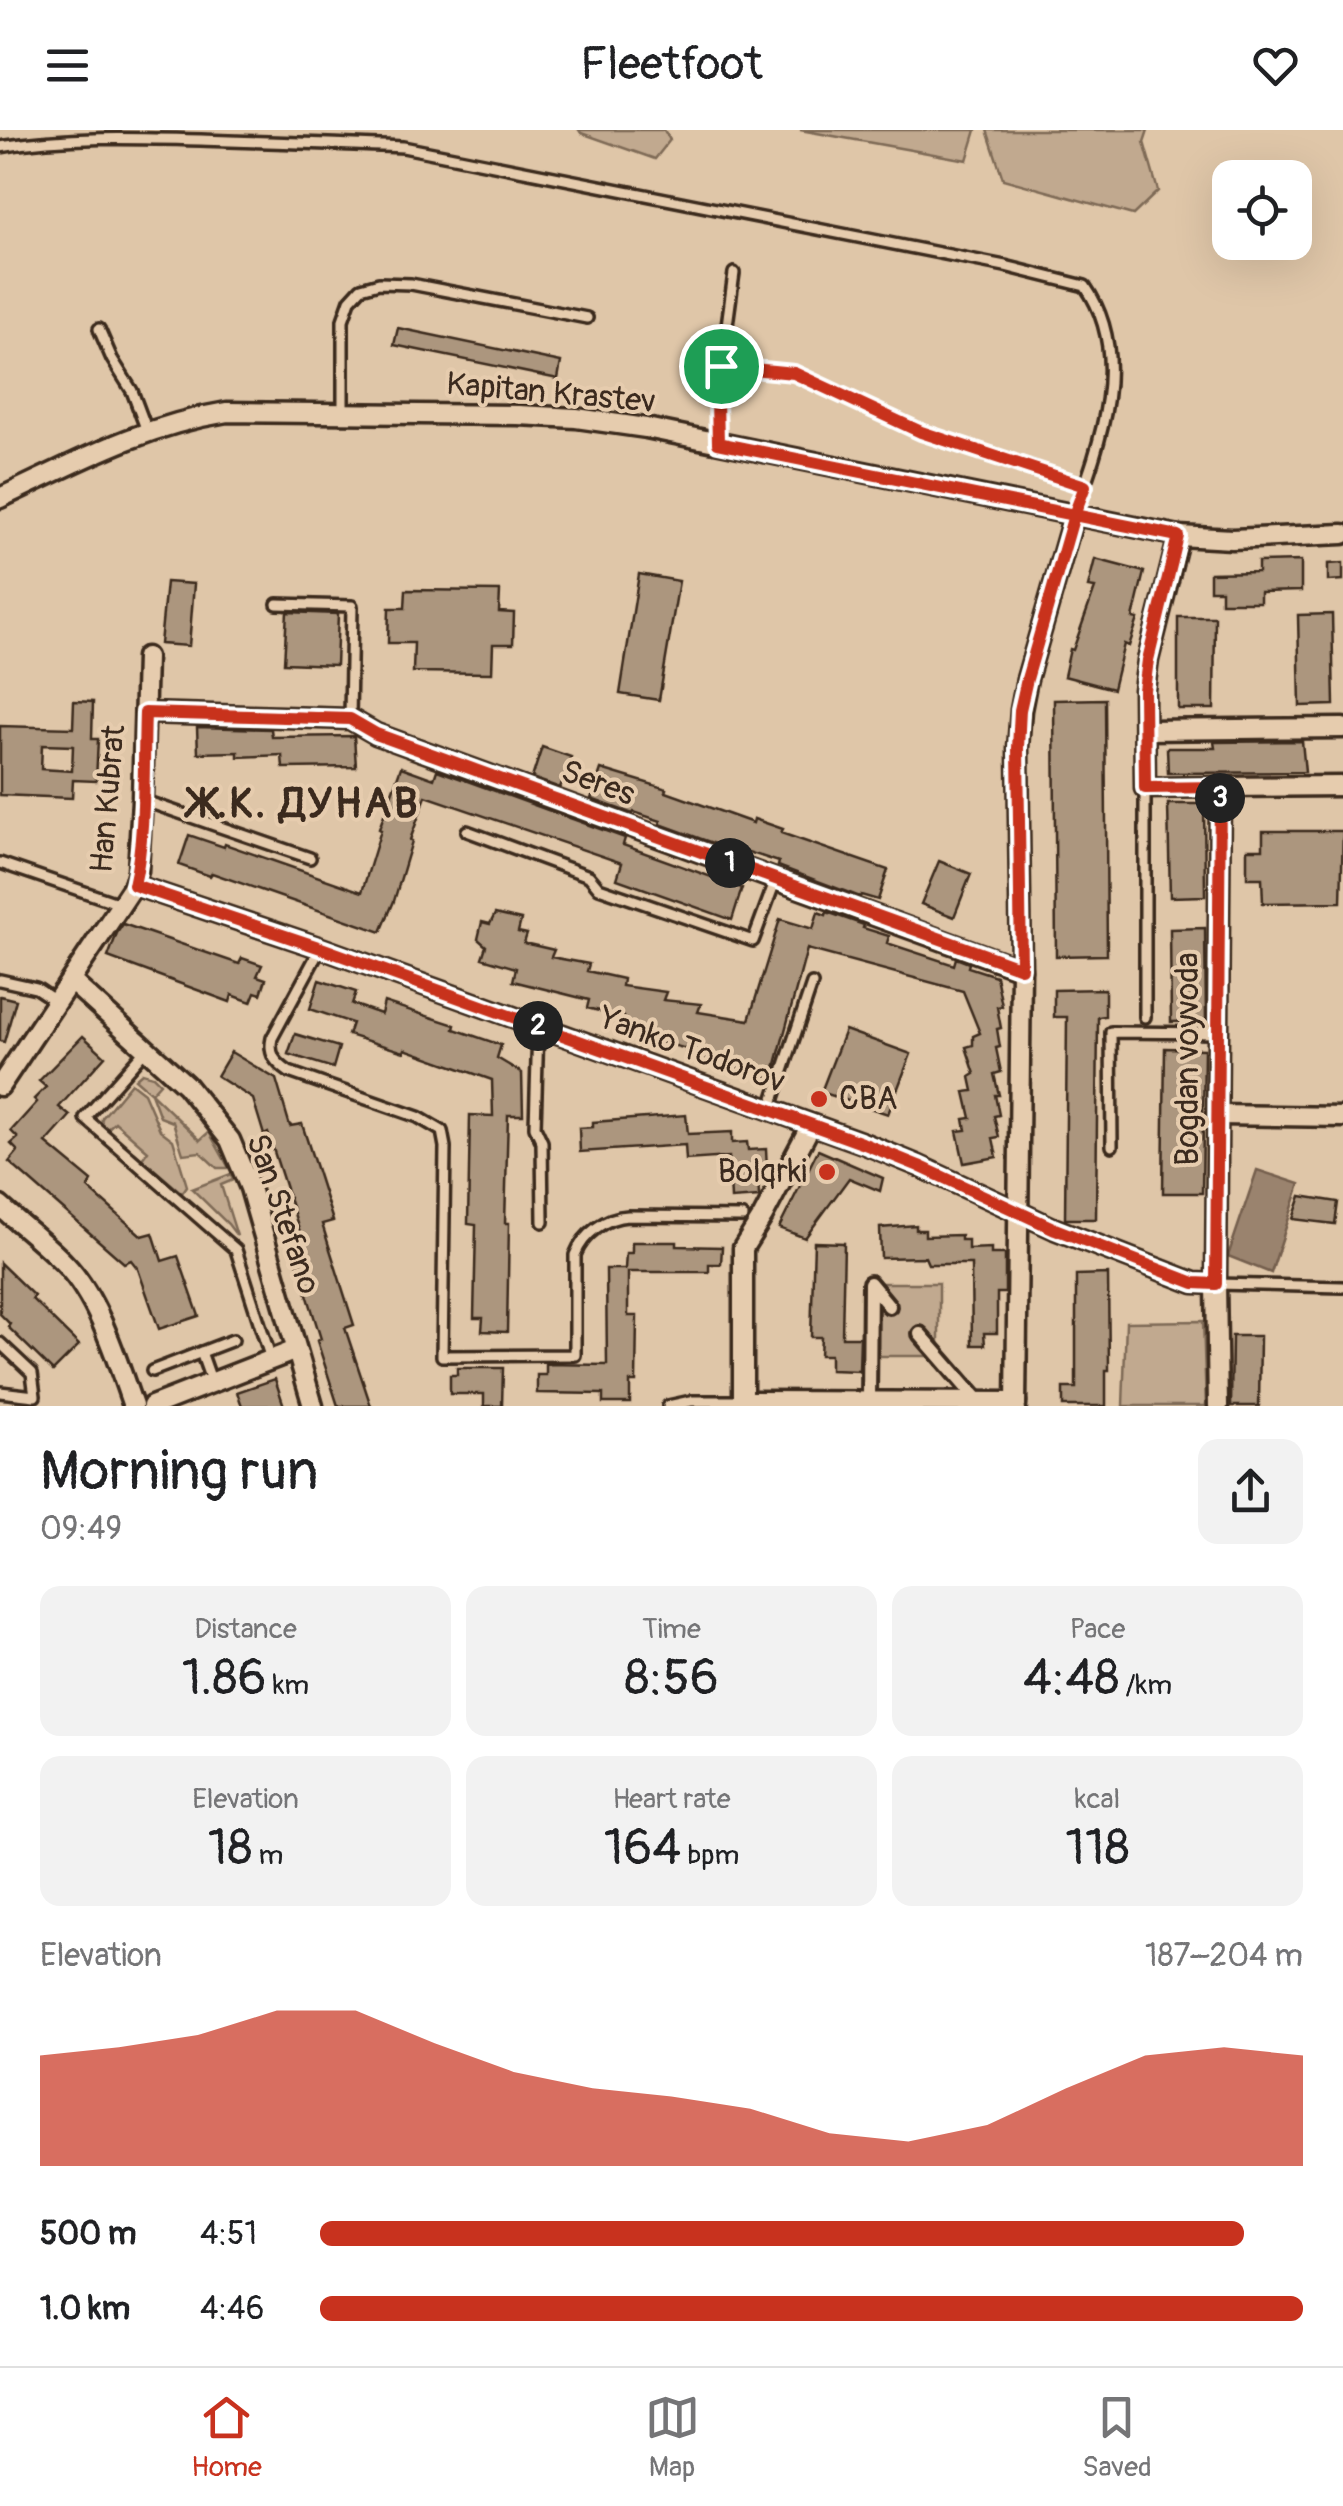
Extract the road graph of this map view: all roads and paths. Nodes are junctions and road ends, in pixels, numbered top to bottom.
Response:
1 (0, 147) edge
2 (734, 274) dead end
3 (587, 318) dead end
4 (99, 329) dead end
5 (721, 366) junction
6 (343, 412) junction
7 (147, 431) junction
8 (718, 443) junction
9 (1085, 486) junction
10 (0, 498) edge
11 (1074, 515) junction
12 (1343, 534) edge
13 (1178, 536) junction
14 (277, 604) dead end
15 (146, 657) dead end
16 (145, 713) junction
17 (350, 719) junction
18 (1343, 728) edge
19 (1145, 730) junction
20 (1343, 786) edge
21 (1220, 787) junction
22 (1145, 788) junction
23 (142, 800) junction
24 (467, 831) dead end
25 (310, 858) dead end
26 (0, 862) edge
27 (776, 880) junction
28 (134, 885) junction
29 (122, 905) junction
30 (321, 948) junction
31 (1021, 968) junction
32 (0, 980) edge
33 (72, 981) junction
34 (812, 984) dead end
35 (56, 1002) junction
36 (1145, 1017) dead end
37 (538, 1026) junction
38 (1219, 1033) junction
39 (146, 1048) junction
40 (0, 1086) edge
41 (770, 1110) junction
42 (1219, 1115) junction
43 (1343, 1117) edge
44 (811, 1125) junction
45 (1112, 1146) dead end
46 (0, 1206) edge
47 (1018, 1212) junction
48 (743, 1216) junction
49 (762, 1216) junction
50 (543, 1222) dead end
51 (743, 1248) junction
52 (1216, 1284) junction
53 (1343, 1287) edge
54 (889, 1306) dead end
55 (920, 1334) dead end
56 (234, 1340) dead end
57 (0, 1343) edge
58 (296, 1350) junction
59 (201, 1352) junction
60 (272, 1360) junction
61 (152, 1371) dead end
62 (212, 1383) junction
63 (0, 1392) edge
64 (869, 1400) junction
65 (978, 1402) junction
66 (744, 1403) edge
67 (1016, 1404) edge
68 (133, 1406) edge
69 (152, 1406) edge
70 (313, 1406) edge
71 (668, 1406) edge
72 (1218, 1406) edge

1 - 9 lane
2 - 5 lane
3 - 6 lane
4 - 7 lane
5 - 8 lane
5 - 9 lane
6 - 7 street, Kapitan Krastev
6 - 8 street, Kapitan Krastev
7 - 10 street, Kapitan Krastev
8 - 11 street, Kapitan Krastev
9 - 11 lane
11 - 13 street, Kapitan Krastev
11 - 31 street
12 - 13 street, Kapitan Krastev
13 - 19 street
14 - 17 lane
15 - 16 street, Han Kubrat
16 - 17 street, Seres
16 - 23 street, Han Kubrat
17 - 27 street, Seres
18 - 19 street
19 - 22 street
20 - 21 street
21 - 22 street
21 - 38 street, Bogdan voyvoda
22 - 36 lane
23 - 25 lane
23 - 28 street, Han Kubrat
24 - 27 lane
26 - 29 lane
27 - 31 street, Seres
28 - 29 street, Han Kubrat
28 - 30 street, Yanko Todorov
29 - 33 street, Han Kubrat
30 - 37 street, Yanko Todorov
30 - 48 lane
31 - 47 street
32 - 35 lane
33 - 35 street, Han Kubrat
33 - 39 street, San Stefano
34 - 41 lane
35 - 40 street, Han Kubrat
37 - 41 street, Yanko Todorov
37 - 50 lane
38 - 42 street, Bogdan voyvoda
38 - 45 lane
39 - 58 street, San Stefano
39 - 60 lane
41 - 44 street, Yanko Todorov
42 - 43 street
42 - 52 street, Bogdan voyvoda
44 - 47 street, Yanko Todorov
44 - 49 street
46 - 68 street
47 - 52 street, Yanko Todorov
47 - 67 street
48 - 49 lane
48 - 51 lane
49 - 51 street
51 - 66 street
52 - 53 lane, Yanko Todorov
52 - 72 street, Bogdan voyvoda
54 - 64 street
55 - 65 street
56 - 59 lane
57 - 63 lane
58 - 60 street
58 - 70 street, San Stefano
59 - 61 lane
59 - 62 lane
60 - 62 street
62 - 69 street
64 - 65 street
64 - 66 street
65 - 67 street
66 - 71 lane

